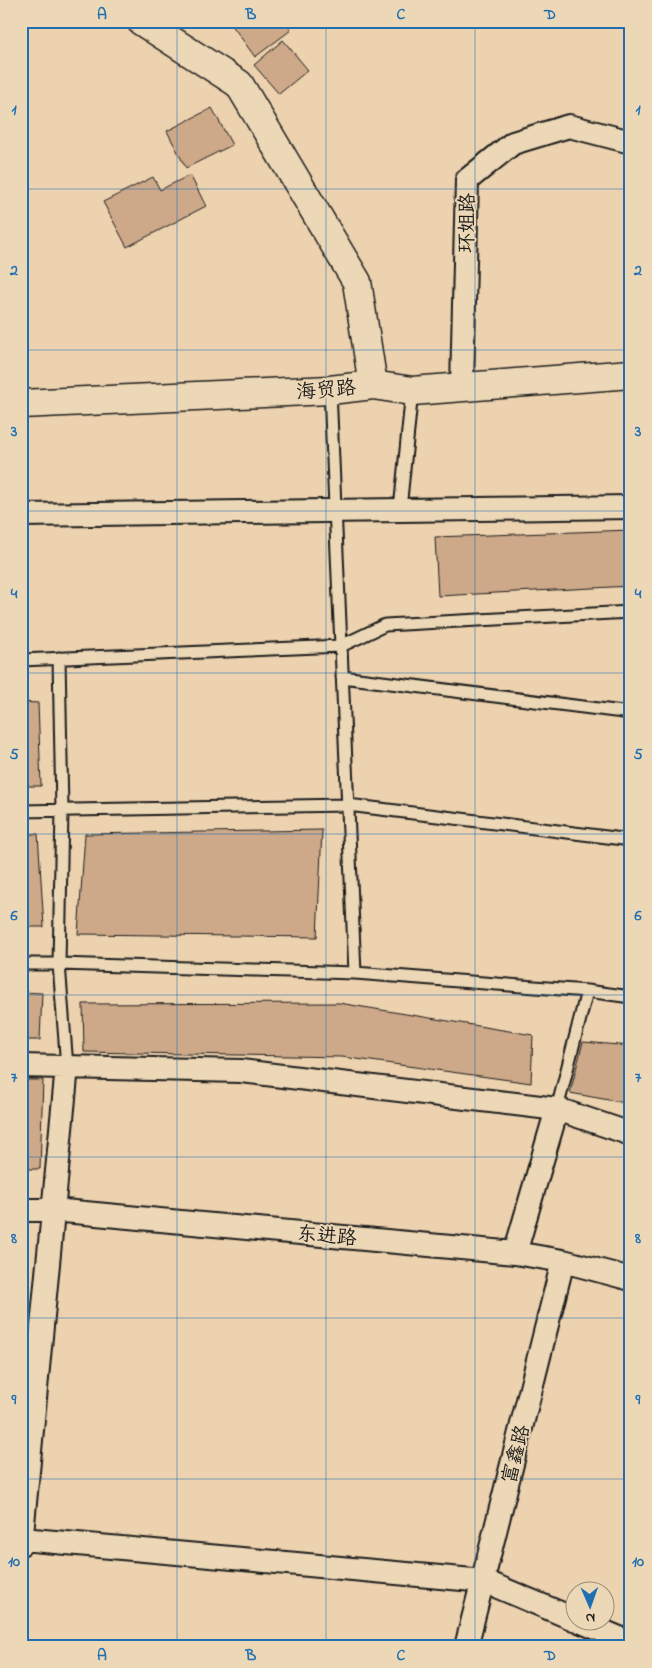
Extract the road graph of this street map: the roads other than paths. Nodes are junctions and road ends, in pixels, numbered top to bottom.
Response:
1 (141, 21) edge
2 (631, 142) edge
3 (631, 374) edge
4 (373, 385) junction
5 (462, 387) junction
6 (330, 390) junction
7 (412, 391) junction
8 (21, 404) edge
9 (631, 507) edge
10 (400, 509) junction
11 (334, 510) junction
12 (21, 514) edge
13 (631, 612) edge
14 (341, 646) junction
15 (59, 658) junction
16 (21, 660) edge
17 (342, 677) junction
18 (631, 713) edge
19 (348, 805) junction
20 (62, 810) junction
21 (21, 811) edge
22 (631, 840) edge
23 (21, 964) edge
24 (59, 964) junction
25 (355, 973) junction
26 (587, 991) junction
27 (631, 997) edge
28 (21, 1066) edge
29 (67, 1067) junction
30 (557, 1110) junction
31 (631, 1134) edge
32 (21, 1210) edge
33 (53, 1210) junction
34 (514, 1253) junction
35 (563, 1261) junction
36 (631, 1279) edge
37 (22, 1539) edge
38 (21, 1544) edge
39 (484, 1581) junction
40 (564, 1615) edge
41 (600, 1630) edge
42 (631, 1643) edge
43 (466, 1647) edge

1 - 4 street
2 - 5 street, 环姐路
3 - 5 street, 海贸路
4 - 6 street, 海贸路
4 - 7 street, 海贸路
5 - 7 street, 海贸路
6 - 8 street, 海贸路
6 - 11 lane
7 - 10 lane
9 - 10 street
10 - 11 street
11 - 12 street
11 - 14 lane
13 - 14 lane
14 - 15 lane
14 - 17 lane
15 - 16 lane
15 - 20 lane
17 - 18 lane
17 - 19 lane
19 - 20 lane
19 - 22 lane
19 - 25 lane
20 - 21 lane
20 - 24 lane
23 - 24 lane
24 - 25 lane
24 - 29 lane
25 - 26 lane
26 - 27 lane
26 - 30 lane
28 - 29 street
29 - 30 street
29 - 33 street
30 - 31 street
30 - 34 street
32 - 33 street, 东进路
33 - 34 street, 东进路
33 - 37 street
34 - 35 street, 东进路
35 - 36 street, 东进路
35 - 39 street, 富鑫路
37 - 38 street
37 - 39 street
39 - 40 street
39 - 43 street, 富鑫路
41 - 42 street

